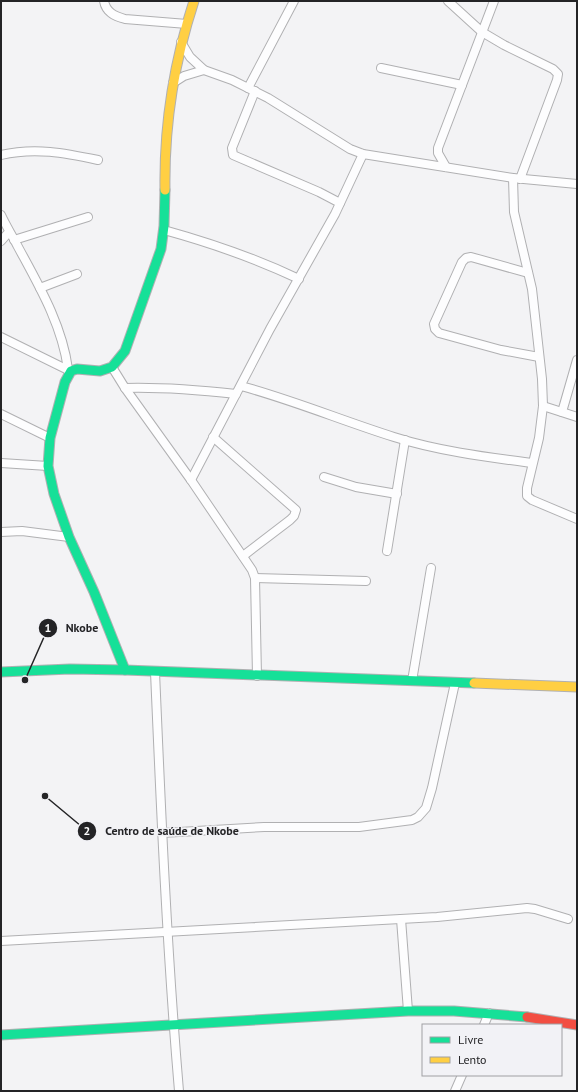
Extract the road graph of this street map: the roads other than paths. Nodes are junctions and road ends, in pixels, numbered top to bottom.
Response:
1 (104, 1) edge
2 (194, 1) edge
3 (294, 1) edge
4 (448, 1) edge
5 (494, 1) edge
6 (187, 24) junction
7 (482, 32) junction
8 (181, 42) junction
9 (381, 68) dead end
10 (204, 70) junction
11 (173, 83) junction
12 (462, 85) junction
13 (252, 90) junction
14 (363, 154) junction
15 (1, 155) edge
16 (98, 160) dead end
17 (446, 167) junction
18 (517, 178) junction
19 (577, 184) edge
20 (340, 203) junction
21 (1, 215) edge
22 (88, 217) dead end
23 (164, 230) junction
24 (9, 232) junction
25 (14, 240) junction
26 (1, 241) edge
27 (528, 273) junction
28 (77, 274) dead end
29 (299, 279) junction
30 (40, 288) junction
31 (1, 337) edge
32 (539, 357) junction
33 (577, 360) edge
34 (112, 367) junction
35 (69, 370) junction
36 (241, 386) junction
37 (125, 388) junction
38 (236, 394) junction
39 (543, 406) junction
40 (562, 412) junction
41 (1, 414) edge
42 (577, 417) edge
43 (213, 437) junction
44 (50, 438) junction
45 (405, 440) junction
46 (1, 462) edge
47 (532, 463) junction
48 (48, 466) junction
49 (324, 476) dead end
50 (191, 480) junction
51 (397, 494) junction
52 (577, 519) edge
53 (1, 532) edge
54 (69, 537) junction
55 (387, 551) dead end
56 (243, 556) junction
57 (431, 568) dead end
58 (255, 578) junction
59 (366, 581) dead end
60 (125, 670) junction
61 (1, 672) edge
62 (155, 672) junction
63 (257, 676) junction
64 (412, 681) junction
65 (455, 683) junction
66 (577, 687) edge
67 (162, 833) junction
68 (401, 919) junction
69 (568, 919) dead end
70 (168, 931) junction
71 (1, 941) edge
72 (408, 1011) junction
73 (489, 1013) junction
74 (173, 1024) junction
75 (484, 1024) edge
76 (577, 1025) edge
77 (1, 1035) edge
78 (462, 1076) edge
79 (179, 1091) edge
80 (455, 1091) edge

1 - 6 street
2 - 6 street
3 - 13 street
4 - 7 street
5 - 7 street
6 - 8 street
7 - 12 street
7 - 18 street
8 - 10 street
8 - 11 street
9 - 12 street
10 - 11 street
10 - 13 street
11 - 23 street
12 - 17 street
13 - 14 street
13 - 20 street
14 - 17 street
14 - 20 street
15 - 16 street
17 - 18 street
18 - 19 street
18 - 27 street
20 - 29 street
21 - 24 street
22 - 25 street
23 - 29 street
23 - 34 street
24 - 25 street
24 - 26 street
25 - 30 street
27 - 32 street
27 - 32 street
28 - 30 street
29 - 36 street
30 - 35 street
31 - 35 street
32 - 39 street
33 - 40 street
34 - 35 street
34 - 37 street
35 - 44 street
36 - 38 street
36 - 45 street
37 - 38 street
37 - 50 street
38 - 43 street
39 - 40 street
39 - 47 street
40 - 42 street
41 - 44 street
43 - 50 street
43 - 56 street
44 - 48 street
45 - 47 street
45 - 51 street
46 - 48 street
47 - 52 street
48 - 54 street
49 - 51 street
50 - 56 street
51 - 55 street
53 - 54 street
54 - 60 street
56 - 58 street
57 - 64 street
58 - 59 street
58 - 63 street
60 - 61 street
60 - 62 street
62 - 63 street
62 - 67 street
63 - 64 street
64 - 65 street
65 - 66 street
65 - 67 street
67 - 70 street
68 - 69 street
68 - 70 street
68 - 72 street
70 - 71 street
70 - 74 street
72 - 73 street
72 - 74 street
73 - 75 street
73 - 76 street
74 - 77 street
74 - 79 street
78 - 80 street

